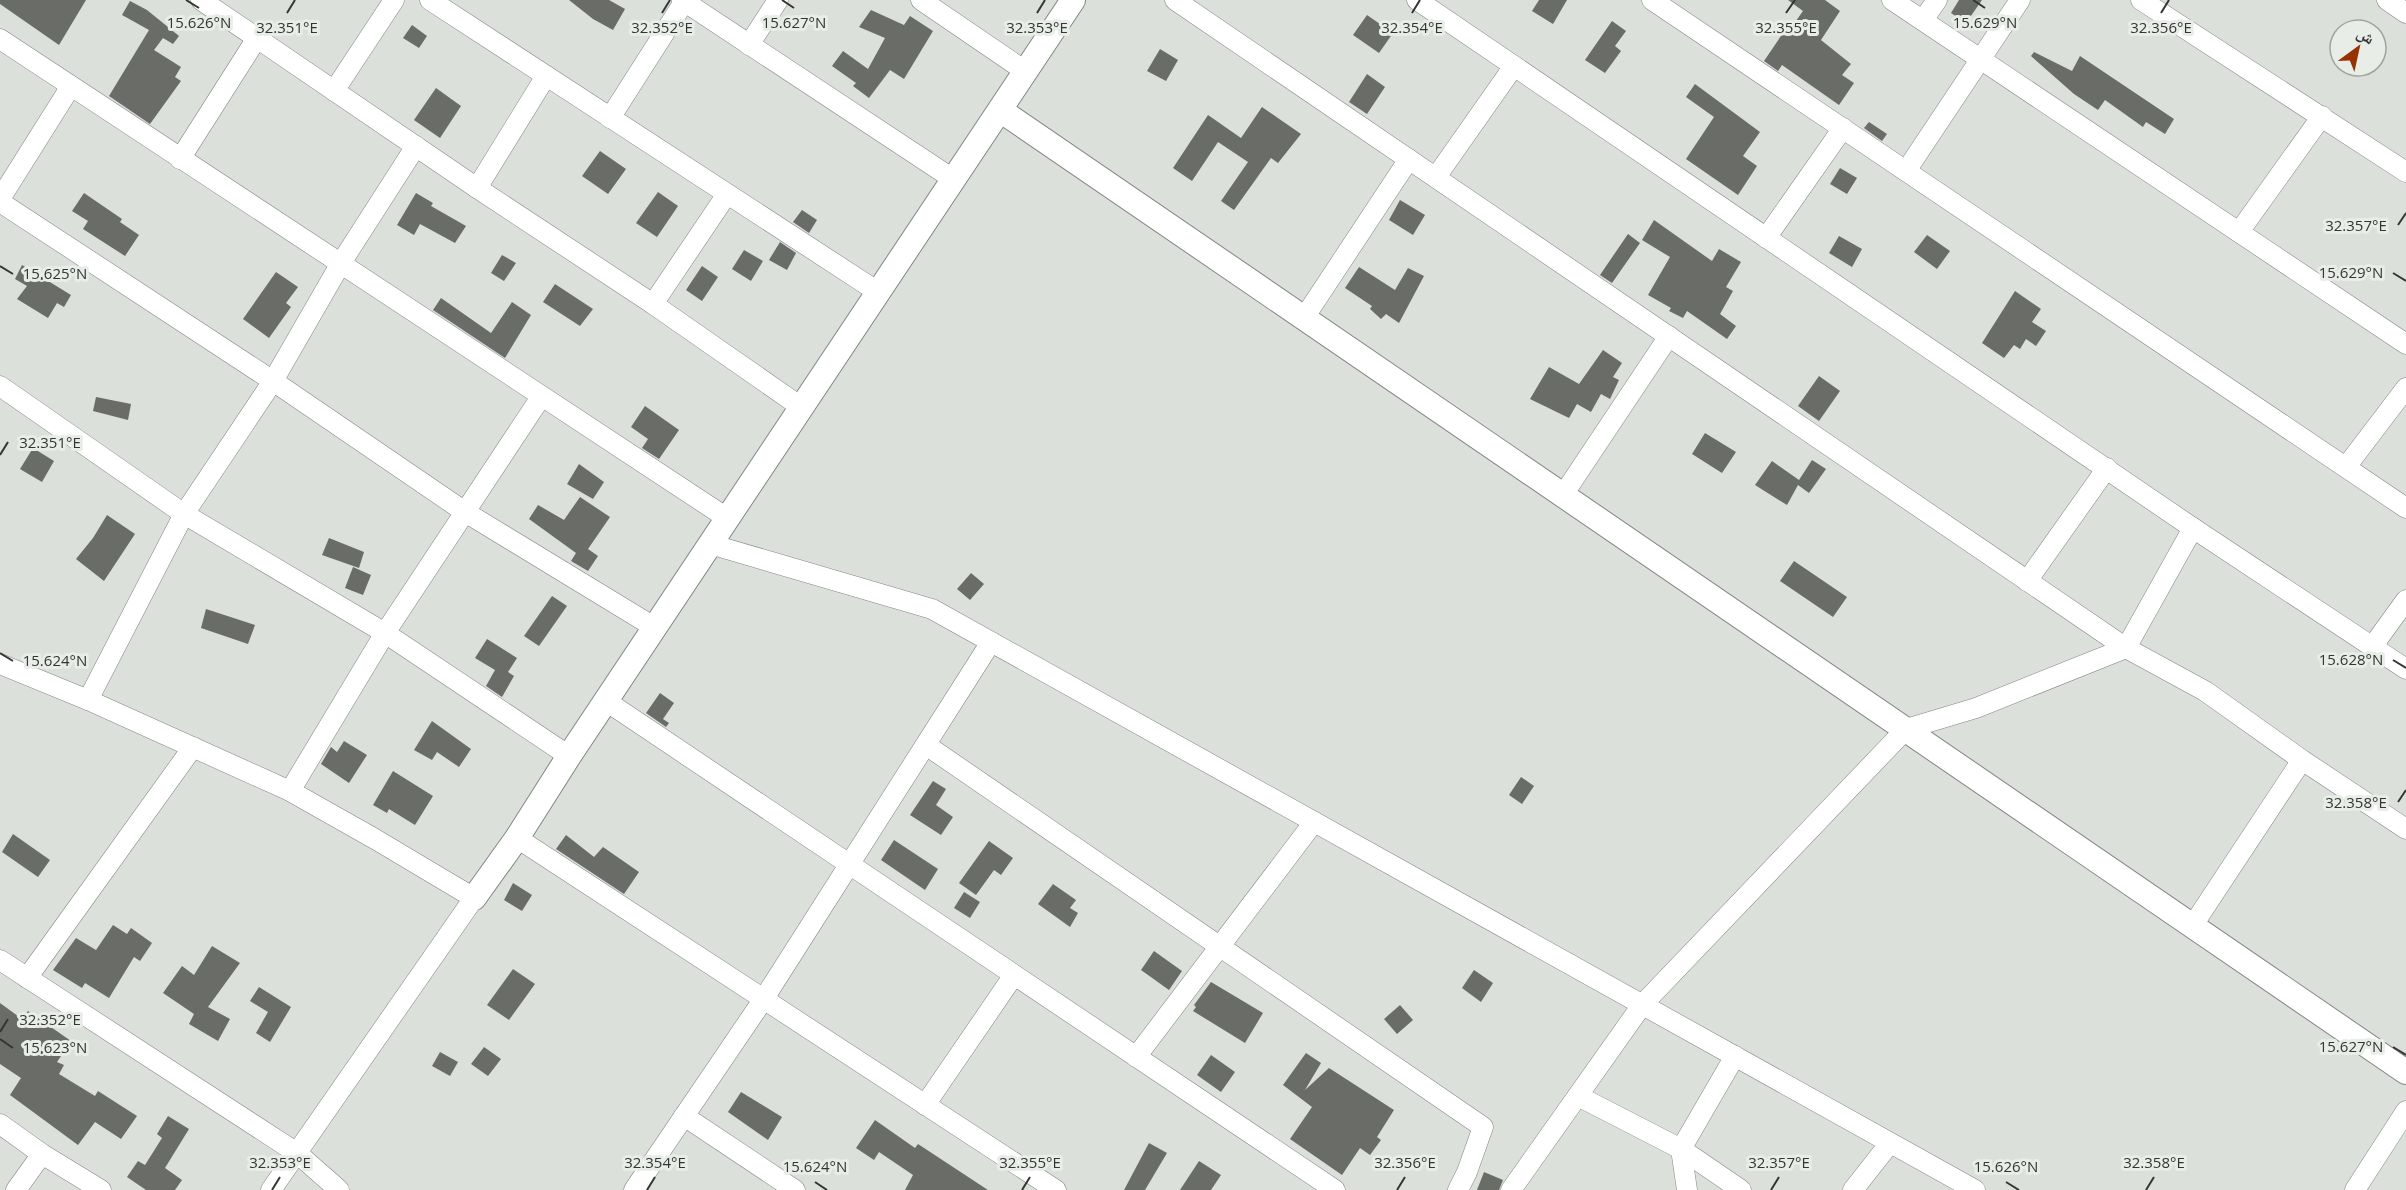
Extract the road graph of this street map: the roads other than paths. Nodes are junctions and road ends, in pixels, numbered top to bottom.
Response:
1 (201, 0) edge
2 (394, 0) edge
3 (430, 0) edge
4 (778, 0) edge
5 (921, 0) edge
6 (1072, 0) edge
7 (1175, 0) edge
8 (1417, 0) edge
9 (1652, 0) edge
10 (1892, 0) edge
11 (1936, 0) edge
12 (2020, 0) edge
13 (2141, 0) edge
14 (2386, 0) edge
15 (683, 1) edge
16 (2406, 13) edge
17 (1923, 20) junction
18 (257, 38) junction
19 (0, 39) edge
20 (749, 45) junction
21 (1981, 59) junction
22 (1514, 66) junction
23 (1025, 71) junction
24 (546, 76) junction
25 (71, 86) junction
26 (334, 91) junction
27 (1000, 110) junction
28 (2322, 116) junction
29 (610, 118) junction
30 (1843, 128) junction
31 (416, 146) junction
32 (180, 159) junction
33 (1409, 159) junction
34 (1906, 171) junction
35 (2406, 172) edge
36 (1436, 177) junction
37 (953, 179) junction
38 (477, 188) junction
39 (727, 194) junction
40 (0, 201) edge
41 (2239, 232) junction
42 (1766, 238) junction
43 (341, 263) junction
44 (878, 292) junction
45 (653, 304) junction
46 (1304, 318) junction
47 (1669, 336) junction
48 (2406, 344) edge
49 (273, 381) junction
50 (0, 386) edge
51 (2406, 388) edge
52 (541, 397) junction
53 (801, 407) junction
54 (2346, 467) junction
55 (2108, 468) junction
56 (1563, 495) junction
57 (2406, 508) edge
58 (465, 512) junction
59 (184, 514) junction
60 (727, 518) junction
61 (2193, 528) junction
62 (710, 544) junction
63 (2027, 581) junction
64 (2406, 600) edge
65 (654, 627) junction
66 (385, 633) junction
67 (991, 642) junction
68 (2372, 647) junction
69 (2126, 648) junction
70 (0, 664) edge
71 (2406, 669) edge
72 (88, 700) junction
73 (606, 701) junction
74 (1906, 729) junction
75 (926, 745) junction
76 (193, 747) junction
77 (569, 756) junction
78 (2302, 760) junction
79 (290, 791) junction
80 (1314, 822) junction
81 (2406, 829) edge
82 (517, 838) junction
83 (850, 865) junction
84 (474, 898) junction
85 (2193, 925) junction
86 (1220, 946) junction
87 (0, 960) edge
88 (1014, 975) junction
89 (27, 978) junction
90 (764, 1000) junction
91 (1642, 1005) junction
92 (1735, 1056) junction
93 (1136, 1057) junction
94 (2402, 1061) edge
95 (1578, 1096) junction
96 (925, 1105) junction
97 (2406, 1111) edge
98 (684, 1116) junction
99 (0, 1124) edge
100 (1890, 1143) junction
101 (1681, 1149) junction
102 (297, 1153) junction
103 (42, 1154) junction
104 (16, 1190) edge
105 (101, 1190) edge
106 (271, 1190) edge
107 (339, 1190) edge
108 (634, 1190) edge
109 (795, 1190) edge
110 (1056, 1190) edge
111 (1335, 1190) edge
112 (1458, 1190) edge
113 (1511, 1190) edge
114 (1687, 1190) edge
115 (1741, 1190) edge
116 (1853, 1190) edge
117 (1975, 1190) edge
118 (2355, 1190) edge

1 - 18 street
2 - 26 street
3 - 24 street
4 - 20 street
5 - 23 street
6 - 23 street
7 - 33 street
8 - 22 street
9 - 30 street
10 - 17 street
11 - 17 street
12 - 21 street
13 - 28 street
14 - 16 street
15 - 20 street
15 - 29 street
17 - 21 street
18 - 26 street
18 - 32 street
19 - 25 street
20 - 37 street
21 - 34 street
21 - 41 street
22 - 36 street
22 - 42 street
23 - 27 street
24 - 29 street
24 - 38 street
25 - 32 street
25 - 40 street
26 - 31 street
27 - 37 street
27 - 46 street
28 - 35 street
28 - 41 street
29 - 39 street
30 - 34 street
30 - 42 street
31 - 38 street
31 - 43 street
32 - 43 street
33 - 36 street
33 - 46 street
34 - 54 street
36 - 47 street
37 - 44 street
38 - 45 street
39 - 44 street
39 - 45 street
40 - 49 street
41 - 48 street
42 - 55 street
43 - 49 street
43 - 52 street
44 - 53 street
45 - 53 street
46 - 56 street
47 - 56 street
47 - 63 street
49 - 58 street
49 - 59 street
50 - 59 street
51 - 54 street
52 - 58 street
52 - 60 street
53 - 60 street
54 - 57 street
55 - 61 street
55 - 63 street
56 - 74 street
58 - 65 street
58 - 66 street
59 - 66 street
59 - 72 street
60 - 62 street
61 - 68 street
61 - 69 street
62 - 65 street
62 - 67 street
63 - 69 street
64 - 68 street
65 - 73 street
66 - 77 street
66 - 79 street
67 - 75 street
67 - 80 street
68 - 71 street
69 - 74 street
69 - 78 street
70 - 72 street
72 - 76 street
73 - 77 street
73 - 83 street
74 - 85 street
74 - 91 street
75 - 83 street
75 - 86 street
76 - 79 street
76 - 89 street
77 - 82 street
78 - 81 street
78 - 85 street
79 - 84 street
80 - 86 street
80 - 91 street
82 - 84 street
82 - 90 street
83 - 88 street
83 - 90 street
84 - 102 street
85 - 94 street
86 - 93 street
86 - 112 street
87 - 89 street
88 - 93 street
88 - 96 street
89 - 102 street
90 - 96 street
90 - 98 street
91 - 92 street
91 - 95 street
92 - 100 street
92 - 101 street
93 - 111 street
95 - 101 street
95 - 113 street
96 - 110 street
97 - 118 street
98 - 108 street
98 - 109 street
99 - 103 street
100 - 116 street
100 - 117 street
101 - 114 street
101 - 115 street
102 - 106 street
102 - 107 street
103 - 104 street
103 - 105 street

